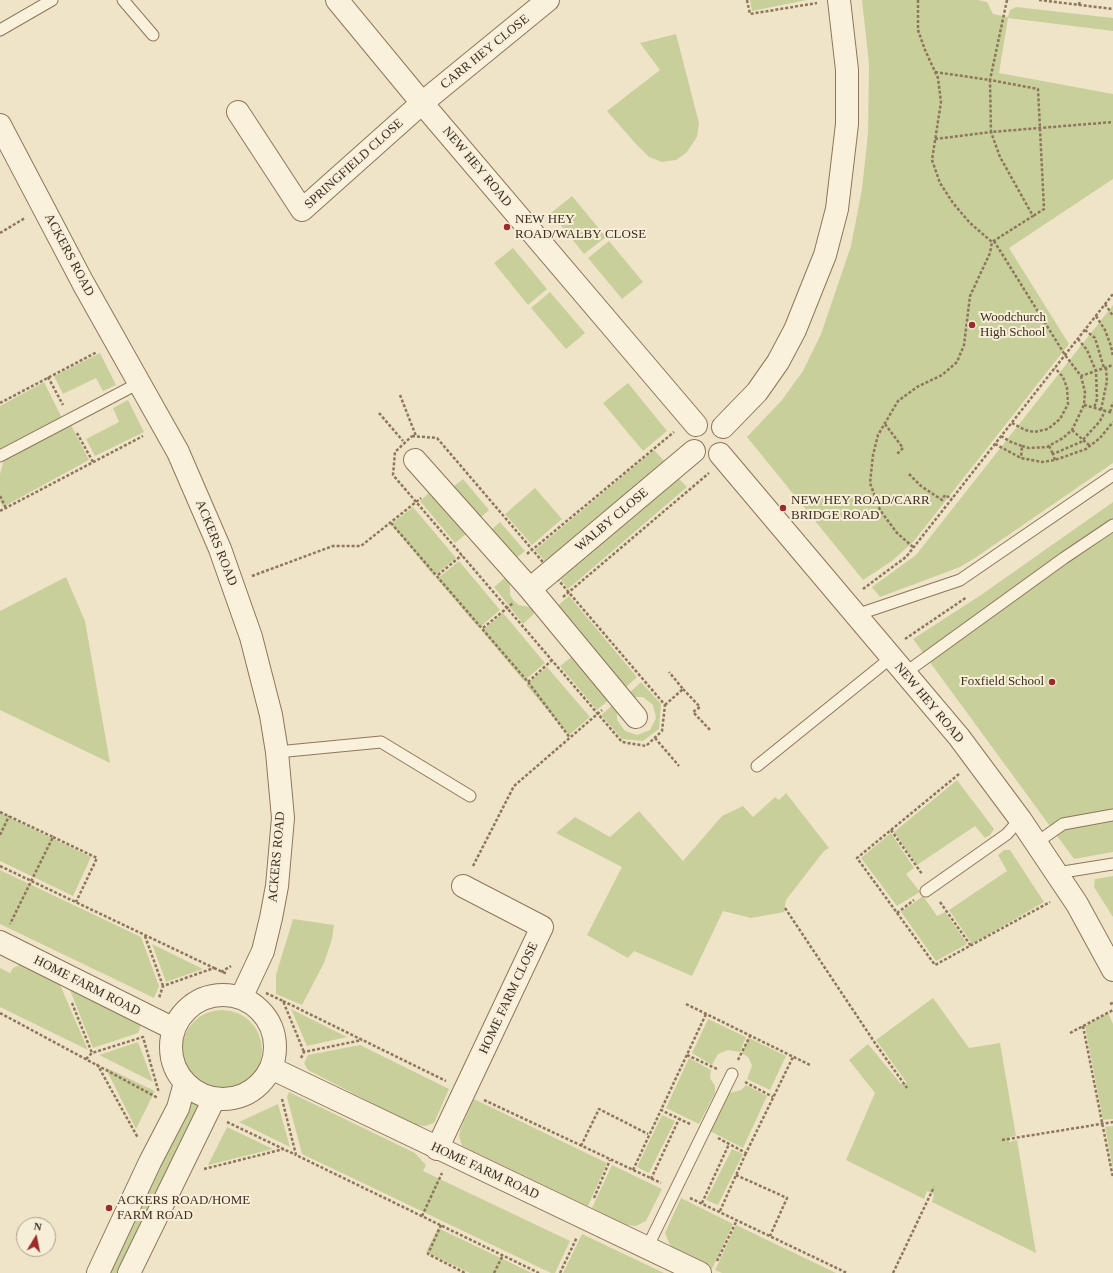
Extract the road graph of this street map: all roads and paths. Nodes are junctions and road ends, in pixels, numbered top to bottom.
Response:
1 (52, 0) edge
2 (123, 0) edge
3 (337, 0) edge
4 (548, 0) edge
5 (747, 0) edge
6 (918, 0) edge
7 (1006, 0) edge
8 (1039, 0) edge
9 (1080, 0) edge
10 (840, 1) edge
11 (1080, 5) junction
12 (1113, 9) edge
13 (0, 30) edge
14 (153, 35) dead end
15 (935, 72) junction
16 (990, 80) junction
17 (422, 103) junction
18 (238, 112) dead end
19 (1113, 122) edge
20 (0, 125) edge
21 (1040, 128) junction
22 (991, 132) junction
23 (936, 139) junction
24 (29, 216) dead end
25 (1033, 216) junction
26 (0, 233) edge
27 (993, 242) junction
28 (1113, 294) edge
29 (1105, 304) junction
30 (1096, 316) junction
31 (1113, 316) edge
32 (1085, 330) junction
33 (1078, 339) junction
34 (116, 342) junction
35 (1065, 355) junction
36 (1113, 357) edge
37 (1113, 365) edge
38 (1055, 368) junction
39 (1105, 368) junction
40 (1096, 371) junction
41 (1081, 376) junction
42 (139, 383) junction
43 (400, 395) dead end
44 (1113, 402) edge
45 (0, 403) edge
46 (1084, 405) junction
47 (1094, 408) junction
48 (1103, 410) junction
49 (379, 413) dead end
50 (1112, 413) edge
51 (1113, 422) edge
52 (1012, 423) junction
53 (885, 424) junction
54 (163, 425) junction
55 (696, 425) junction
56 (723, 427) junction
57 (1072, 430) junction
58 (674, 432) dead end
59 (416, 436) dead end
60 (1001, 436) junction
61 (1083, 440) junction
62 (995, 444) junction
63 (1022, 446) junction
64 (1049, 446) junction
65 (1090, 446) junction
66 (410, 451) joint
67 (694, 451) junction
68 (896, 454) dead end
69 (1053, 454) junction
70 (0, 456) edge
71 (1021, 458) junction
72 (1055, 460) junction
73 (715, 463) junction
74 (909, 474) dead end
75 (1113, 475) edge
76 (436, 484) junction
77 (0, 496) edge
78 (952, 499) junction
79 (6, 508) junction
80 (0, 511) edge
81 (391, 523) junction
82 (1113, 526) edge
83 (914, 547) junction
84 (462, 555) dead end
85 (512, 568) junction
86 (438, 575) junction
87 (233, 583) junction
88 (530, 589) junction
89 (850, 609) junction
90 (548, 610) junction
91 (483, 628) junction
92 (552, 661) dead end
93 (899, 665) junction
94 (669, 672) dead end
95 (528, 682) junction
96 (683, 689) junction
97 (618, 696) junction
98 (665, 705) dead end
99 (636, 717) dead end
100 (711, 731) dead end
101 (570, 738) junction
102 (655, 738) dead end
103 (277, 752) junction
104 (679, 766) dead end
105 (757, 766) dead end
106 (470, 796) dead end
107 (0, 812) edge
108 (1113, 815) edge
109 (9, 816) junction
110 (1020, 819) junction
111 (0, 835) edge
112 (53, 837) junction
113 (1036, 842) junction
114 (1113, 864) edge
115 (0, 866) edge
116 (1056, 873) junction
117 (32, 881) junction
118 (462, 886) joint
119 (926, 891) joint
120 (76, 902) junction
121 (785, 908) dead end
122 (897, 913) dead end
123 (145, 935) junction
124 (0, 942) edge
125 (236, 961) dead end
126 (214, 968) junction
127 (1113, 970) edge
128 (58, 972) junction
129 (222, 972) junction
130 (163, 986) junction
131 (244, 991) junction
132 (283, 1001) junction
133 (686, 1004) dead end
134 (1113, 1010) edge
135 (0, 1013) edge
136 (151, 1017) junction
137 (1083, 1026) junction
138 (174, 1029) junction
139 (1070, 1033) dead end
140 (750, 1036) junction
141 (143, 1037) junction
142 (362, 1040) junction
143 (304, 1052) junction
144 (92, 1053) junction
145 (86, 1058) junction
146 (97, 1063) junction
147 (810, 1065) dead end
148 (271, 1068) junction
149 (732, 1074) joint
150 (291, 1077) junction
151 (185, 1083) junction
152 (907, 1088) dead end
153 (465, 1091) junction
154 (210, 1105) junction
155 (661, 1110) dead end
156 (679, 1119) dead end
157 (1113, 1122) edge
158 (1103, 1124) junction
159 (648, 1134) dead end
160 (1002, 1140) dead end
161 (730, 1144) dead end
162 (582, 1146) junction
163 (284, 1149) junction
164 (444, 1152) junction
165 (746, 1153) dead end
166 (296, 1154) junction
167 (610, 1160) junction
168 (150, 1162) junction
169 (633, 1170) junction
170 (736, 1175) junction
171 (176, 1176) junction
172 (1113, 1178) edge
173 (651, 1179) junction
174 (934, 1187) dead end
175 (674, 1190) junction
176 (702, 1203) junction
177 (720, 1211) junction
178 (422, 1216) junction
179 (585, 1219) junction
180 (737, 1220) junction
181 (441, 1225) junction
182 (770, 1236) junction
183 (647, 1248) junction
184 (503, 1255) junction
185 (707, 1270) edge
186 (98, 1273) edge
187 (129, 1273) edge
188 (465, 1273) edge
189 (494, 1273) edge
190 (539, 1273) edge
191 (560, 1273) edge
192 (847, 1273) edge
193 (893, 1273) edge

1 - 13 lane
2 - 14 lane
3 - 17 street, NEW HEY ROAD
4 - 17 street, CARR HEY CLOSE
5 - 10 path
6 - 15 path
7 - 16 path
8 - 11 path
9 - 11 path
10 - 56 street
11 - 12 path
15 - 16 path
15 - 23 path
16 - 21 path
16 - 22 path
17 - 18 street, SPRINGFIELD CLOSE
17 - 55 street, NEW HEY ROAD
19 - 21 path
20 - 34 street, ACKERS ROAD
21 - 22 path
21 - 25 path
22 - 23 path
22 - 25 path
23 - 27 path
24 - 26 path
25 - 27 path
27 - 35 path
27 - 53 path
28 - 29 path
29 - 30 path
29 - 31 path
30 - 32 path
30 - 36 path
32 - 33 path
32 - 39 path
33 - 35 path
33 - 40 path
34 - 42 street, ACKERS ROAD
34 - 45 path
35 - 38 path
35 - 41 path
37 - 39 path
38 - 52 path
38 - 52 path
39 - 40 path
39 - 48 path
40 - 41 path
40 - 47 path
41 - 46 path
42 - 54 street, ACKERS ROAD
42 - 70 lane
43 - 59 path
44 - 50 path
46 - 47 path
46 - 57 path
47 - 48 path
48 - 50 path
48 - 61 path
49 - 66 path
51 - 65 path
52 - 60 path
53 - 68 path
53 - 83 path
54 - 79 path
54 - 87 street, ACKERS ROAD
55 - 56 street
55 - 67 street
56 - 73 street
57 - 61 path
57 - 64 path
58 - 85 path
60 - 62 path
60 - 63 path
61 - 65 path
61 - 69 path
62 - 71 path
62 - 78 path
63 - 64 path
63 - 71 path
64 - 69 path
65 - 72 path
66 - 76 street
67 - 73 street
67 - 88 street, WALBY CLOSE
69 - 72 path
71 - 72 path
73 - 89 street, NEW HEY ROAD
73 - 90 path
74 - 78 path
75 - 89 lane
76 - 81 path
76 - 85 street
77 - 79 path
78 - 83 path
79 - 80 path
81 - 86 path
81 - 87 path
82 - 93 lane
83 - 89 path
84 - 86 path
85 - 88 street
86 - 91 path
87 - 103 street, ACKERS ROAD
88 - 90 street
88 - 91 path
89 - 93 street, NEW HEY ROAD
90 - 97 street
91 - 95 path
92 - 95 path
93 - 105 lane
93 - 110 street, NEW HEY ROAD
94 - 96 path
95 - 101 path
96 - 98 path
96 - 100 path
97 - 99 street
97 - 101 path
101 - 118 path
102 - 104 path
103 - 106 lane
103 - 131 street, ACKERS ROAD
107 - 109 path
108 - 113 lane
109 - 111 path
109 - 112 path
110 - 113 street, NEW HEY ROAD
110 - 119 lane
112 - 117 path
112 - 120 path
113 - 116 street, NEW HEY ROAD
114 - 116 lane
115 - 117 path
116 - 127 street, NEW HEY ROAD
117 - 120 path
117 - 124 path
118 - 153 street, HOME FARM CLOSE
119 - 122 path
120 - 123 path
121 - 152 path
123 - 126 path
123 - 130 path
124 - 128 street, HOME FARM ROAD
125 - 129 path
126 - 129 path
126 - 130 path
128 - 136 street, HOME FARM ROAD
128 - 144 path
129 - 131 path
130 - 136 path
131 - 132 path
131 - 138 street
131 - 148 street
132 - 142 path
132 - 143 path
133 - 140 path
134 - 137 path
135 - 145 path
136 - 138 street, HOME FARM ROAD
136 - 141 path
137 - 139 path
137 - 158 path
138 - 151 street
140 - 147 path
140 - 149 path
141 - 144 path
141 - 146 path
142 - 143 path
142 - 153 path
143 - 150 path
144 - 145 path
145 - 146 path
146 - 168 path
148 - 150 street, HOME FARM ROAD
148 - 154 street
149 - 175 lane
150 - 164 street, HOME FARM ROAD
150 - 166 path
151 - 154 street
151 - 168 street
153 - 162 path
153 - 164 street, HOME FARM CLOSE
154 - 163 path
154 - 171 street
155 - 169 path
156 - 173 path
157 - 158 path
158 - 160 path
158 - 172 path
159 - 162 path
161 - 176 path
162 - 167 path
163 - 166 path
163 - 171 path
164 - 178 path
164 - 179 street, HOME FARM ROAD
165 - 170 path
166 - 178 path
167 - 169 path
167 - 179 path
168 - 186 street
169 - 173 path
170 - 177 path
170 - 182 path
171 - 187 street
173 - 175 path
174 - 193 path
175 - 176 path
175 - 183 lane
176 - 177 path
177 - 180 path
178 - 181 path
179 - 183 street, HOME FARM ROAD
179 - 191 path
180 - 182 path
180 - 185 path
181 - 184 path
181 - 188 path
182 - 192 path
183 - 185 street, HOME FARM ROAD
184 - 189 path
184 - 190 path

